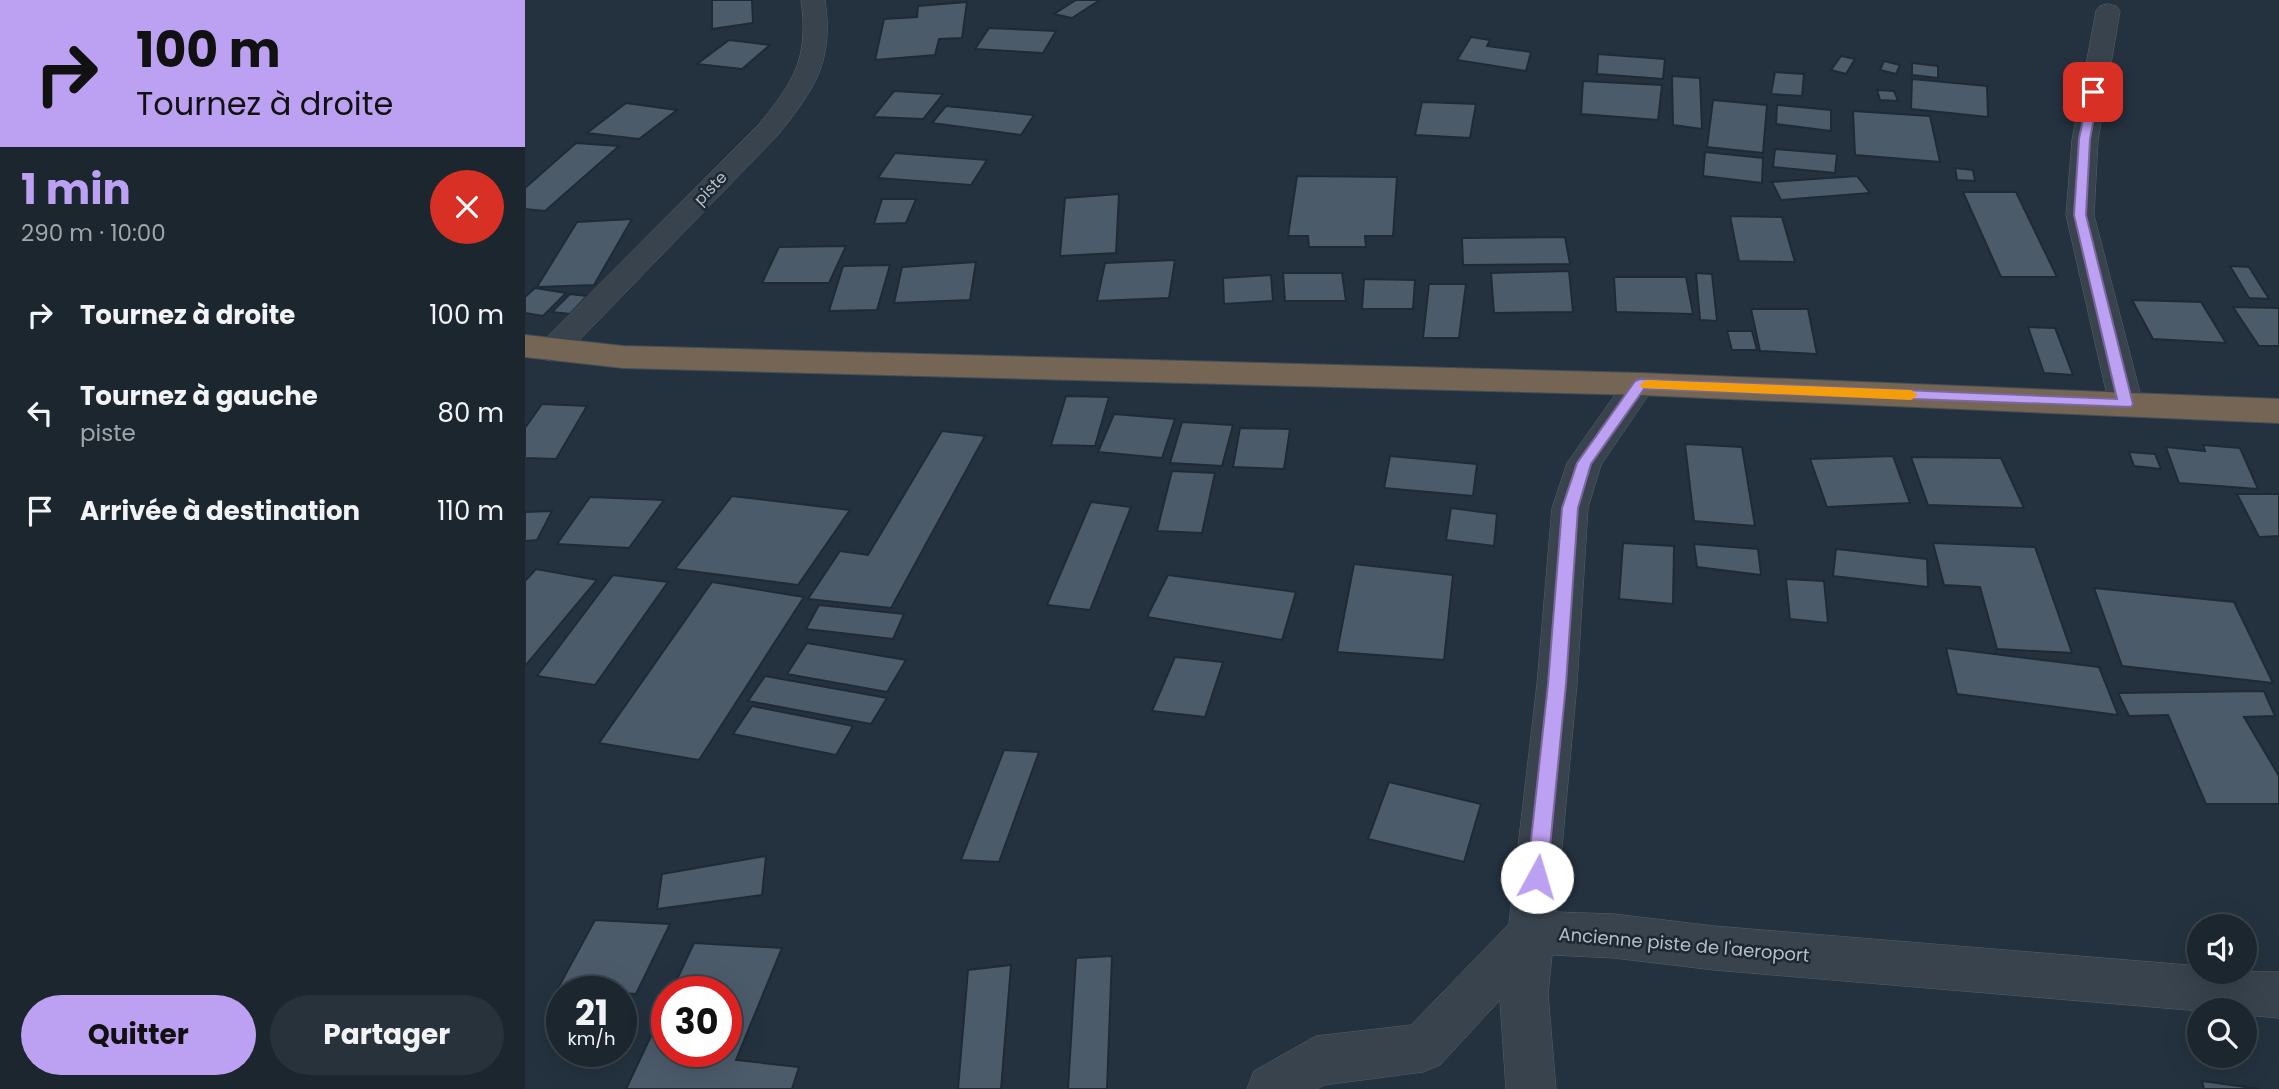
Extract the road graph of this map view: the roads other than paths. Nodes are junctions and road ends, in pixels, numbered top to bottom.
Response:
1 (813, 0) edge
2 (2108, 11) dead end
3 (538, 349) edge
4 (1640, 384) junction
5 (2126, 404) junction
6 (2279, 411) edge
7 (1531, 933) junction
8 (2279, 995) edge
9 (1272, 1089) edge
10 (1531, 1089) edge

1 - 3 street, piste
2 - 5 street
3 - 4 highway
4 - 5 highway
4 - 7 street
5 - 6 highway
7 - 8 street, Ancienne piste de l'aeroport
7 - 9 street
7 - 10 street

